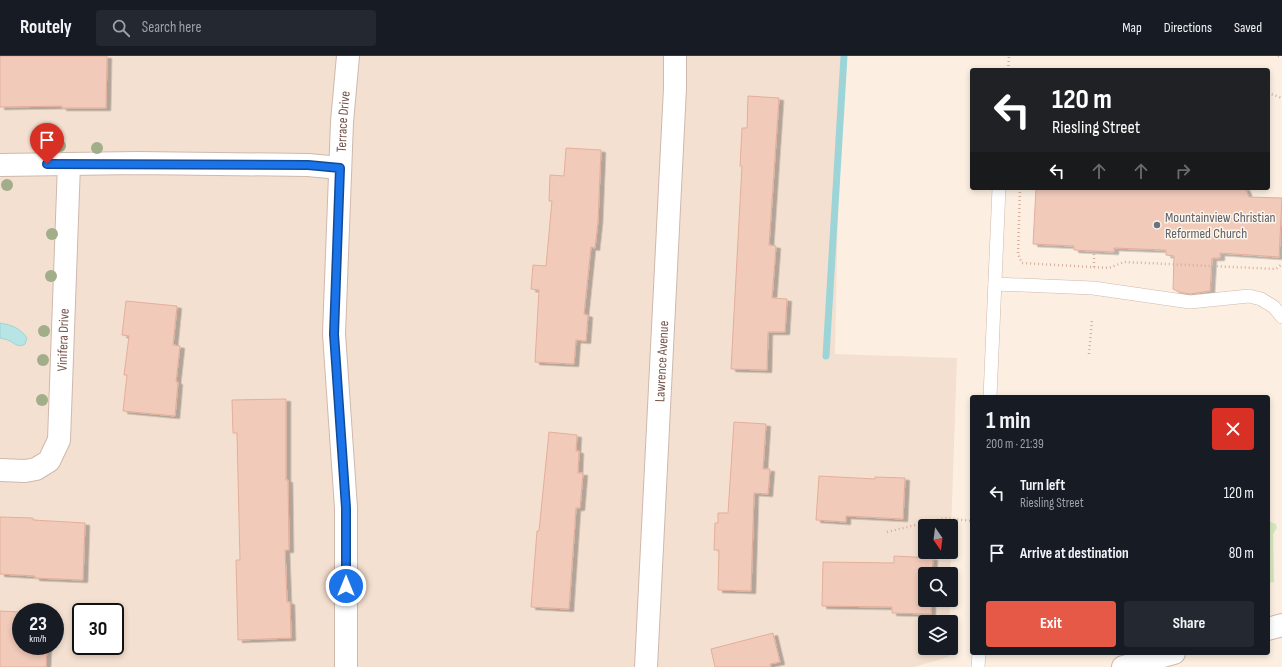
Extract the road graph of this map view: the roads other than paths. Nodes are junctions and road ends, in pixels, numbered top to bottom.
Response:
1 (348, 56) edge
2 (675, 56) edge
3 (69, 164) junction
4 (0, 165) edge
5 (340, 168) junction
6 (999, 190) edge
7 (995, 284) junction
8 (1282, 318) edge
9 (990, 395) edge
10 (0, 470) edge
11 (1282, 625) edge
12 (1270, 628) edge
13 (978, 655) edge
14 (1167, 655) edge
15 (346, 667) edge
16 (646, 667) edge
17 (978, 667) edge
18 (1123, 667) edge

1 - 5 street, Terrace Drive
2 - 16 street, Lawrence Avenue
3 - 4 street
3 - 5 street
3 - 10 street, Vinifera Drive
5 - 15 street, Terrace Drive
6 - 7 lane
7 - 8 lane
7 - 9 lane
11 - 12 street
13 - 17 lane
14 - 18 street

